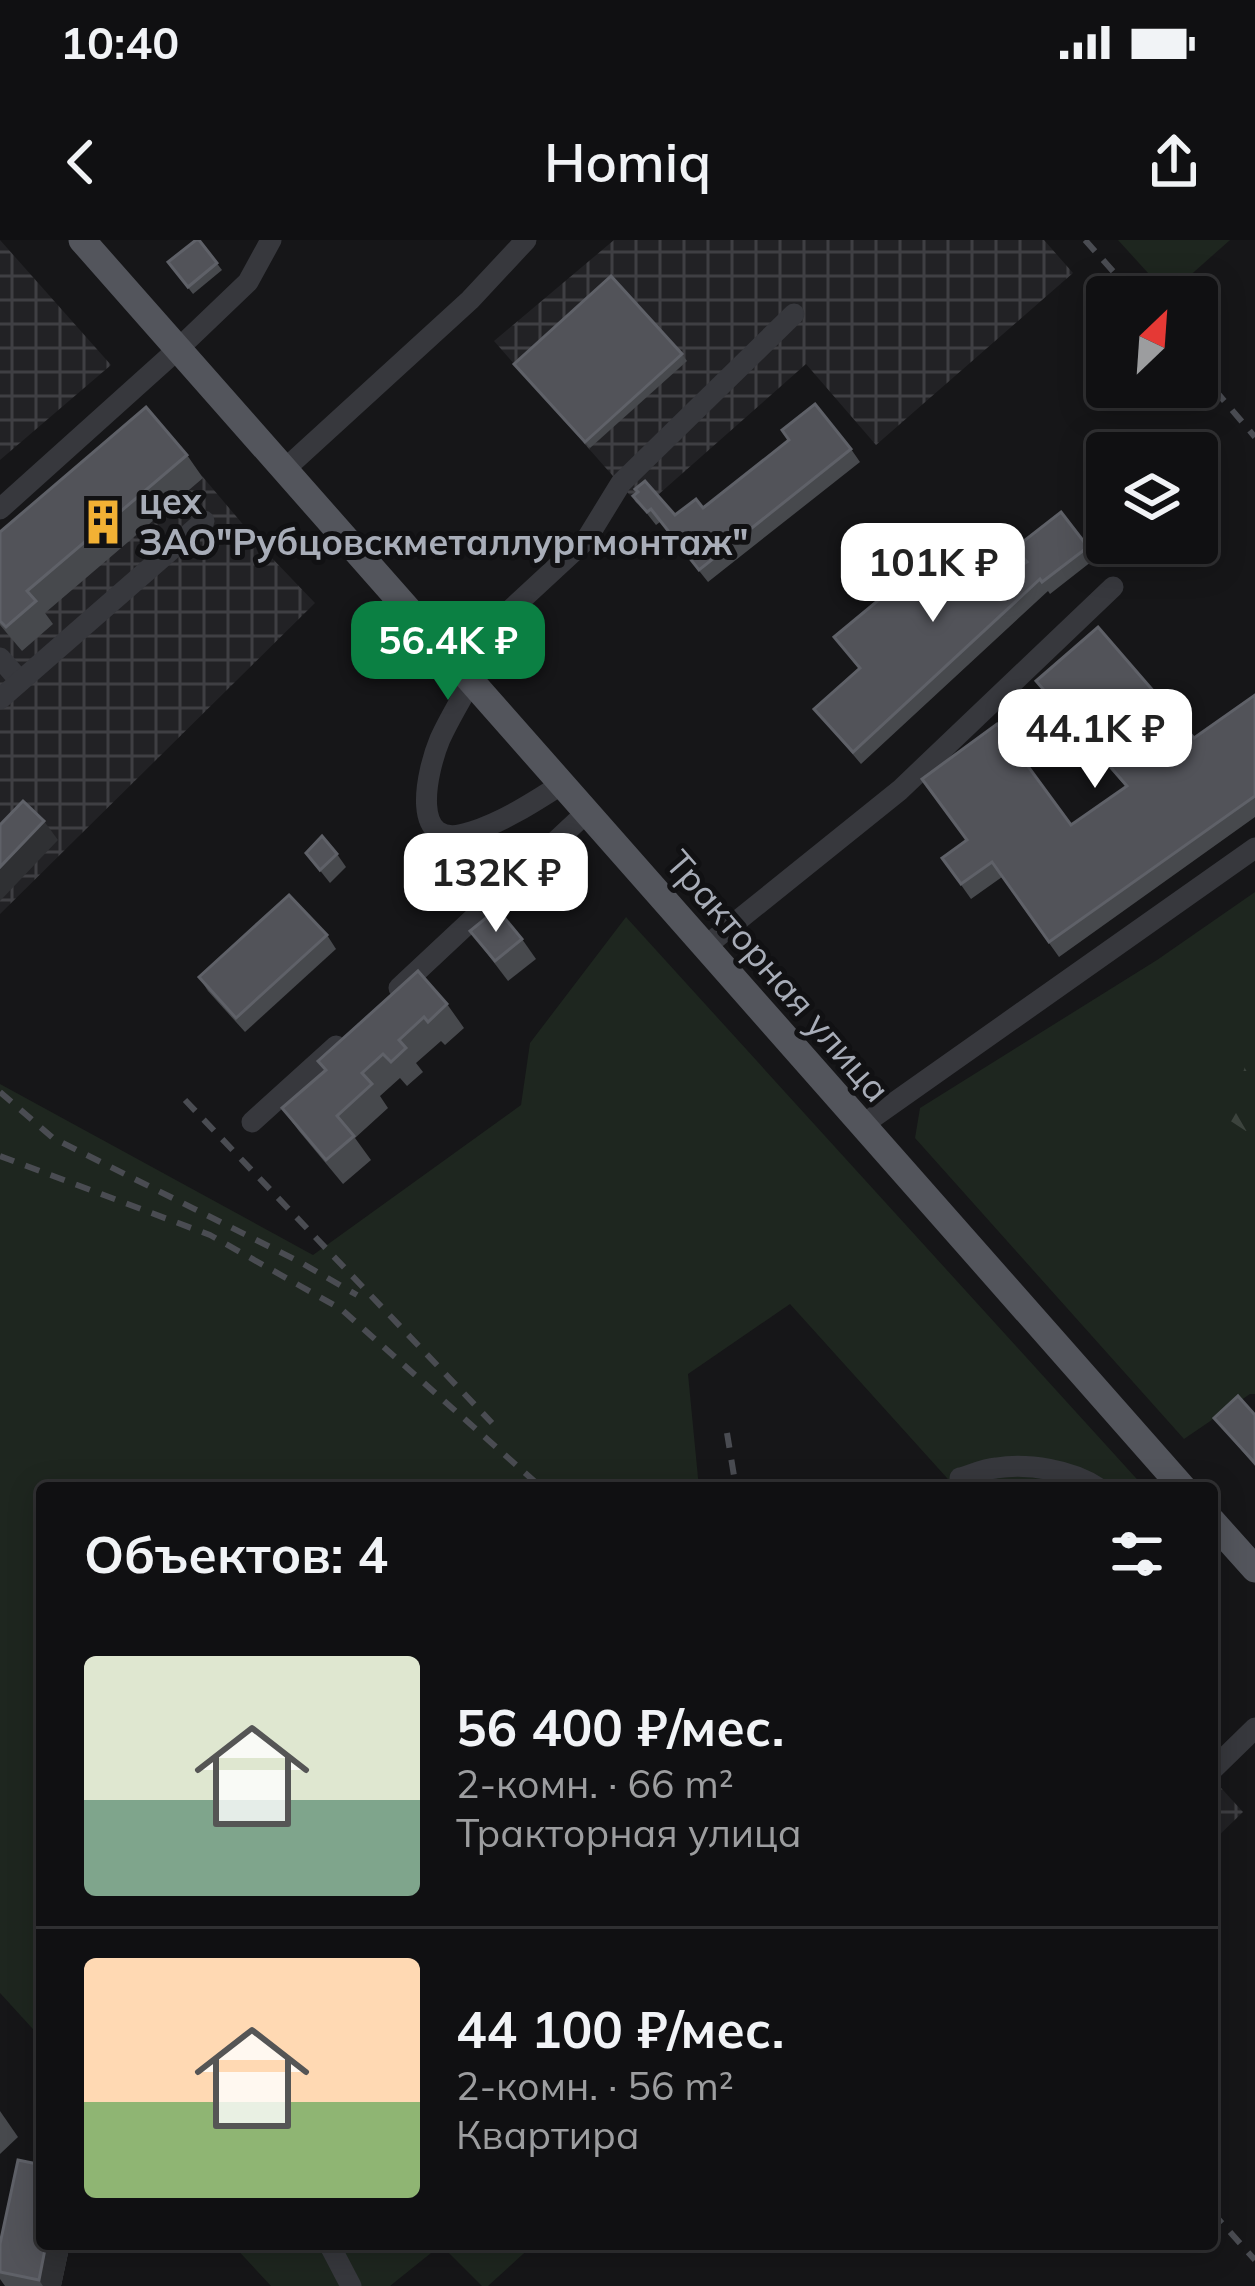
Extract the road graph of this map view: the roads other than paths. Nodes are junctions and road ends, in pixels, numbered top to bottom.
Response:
1 (82, 240) edge
2 (271, 240) edge
3 (526, 240) edge
4 (794, 314) dead end
5 (178, 349) junction
6 (285, 469) junction
7 (0, 508) edge
8 (204, 521) dead end
9 (1113, 587) dead end
10 (0, 658) edge
11 (462, 671) junction
12 (20, 681) junction
13 (0, 699) edge
14 (562, 784) junction
15 (586, 812) junction
16 (1255, 848) edge
17 (706, 946) junction
18 (384, 1003) edge
19 (351, 1032) edge
20 (252, 1122) dead end
21 (861, 1126) junction
22 (959, 1478) dead end
23 (1089, 1482) edge
24 (1178, 1482) edge
25 (1218, 1531) edge
26 (1255, 1569) edge
27 (1255, 1728) edge
28 (1218, 1764) edge
29 (332, 2250) edge
30 (351, 2286) edge

1 - 5 main road, Тракторная улица
2 - 5 lane
3 - 6 lane
4 - 11 lane
5 - 6 main road, Тракторная улица
5 - 7 lane
6 - 11 main road, Тракторная улица
8 - 12 lane
9 - 17 lane
10 - 12 lane
11 - 14 main road, Тракторная улица
11 - 14 lane
12 - 13 lane
14 - 15 main road, Тракторная улица
15 - 17 main road, Тракторная улица
15 - 18 lane
16 - 21 lane
17 - 21 main road, Тракторная улица
19 - 20 lane
21 - 24 main road, Тракторная улица
22 - 23 lane
25 - 26 main road
27 - 28 lane
29 - 30 lane

